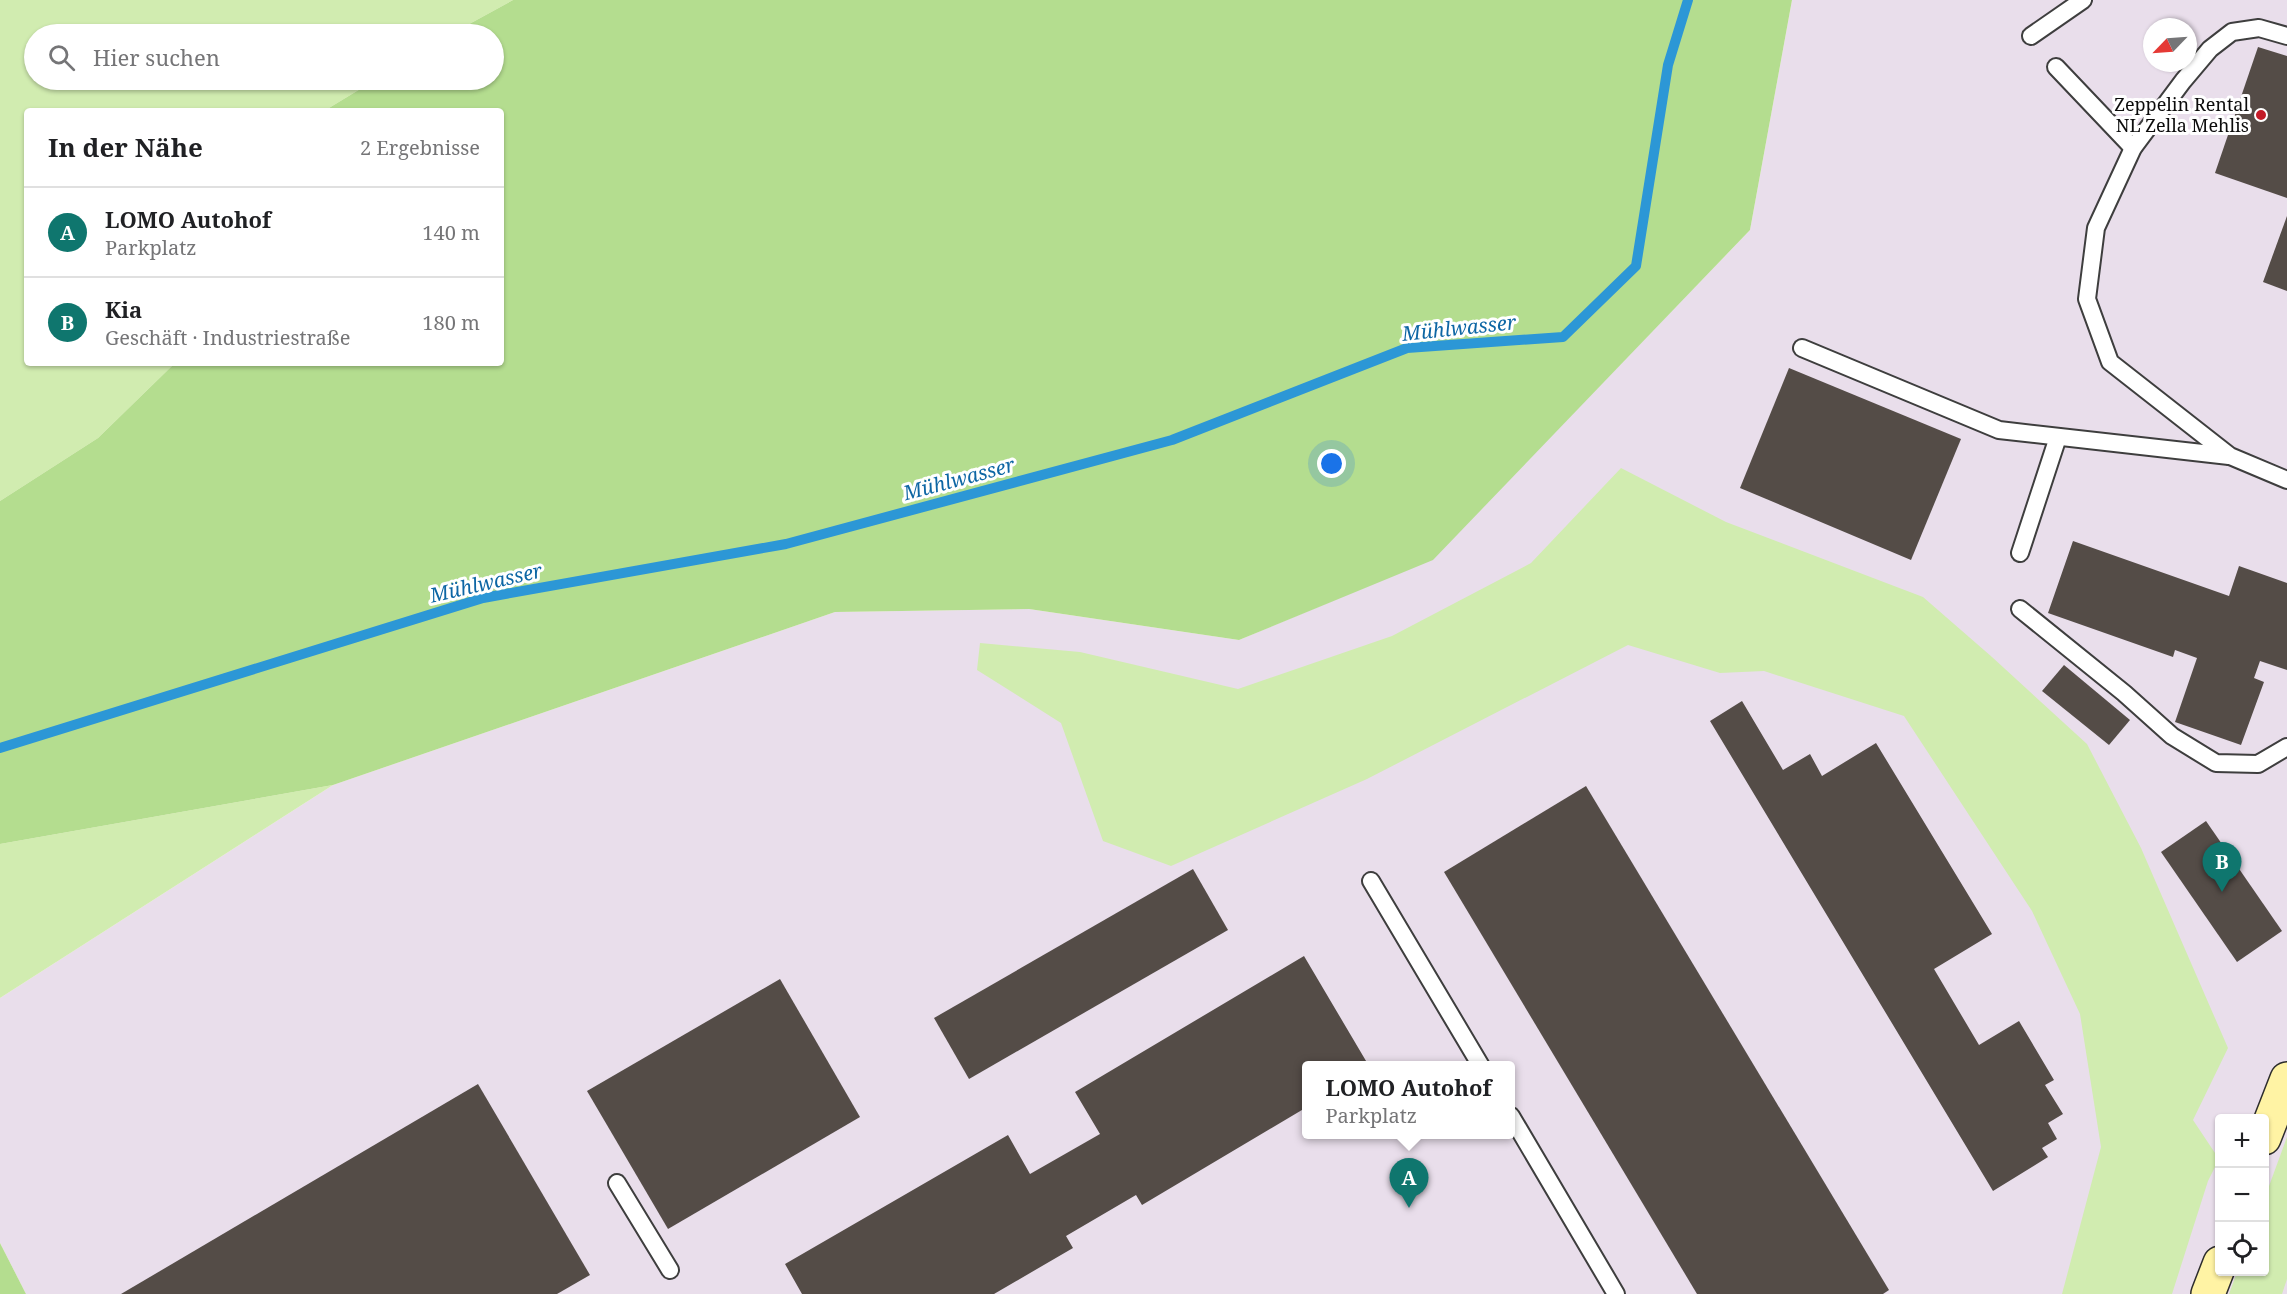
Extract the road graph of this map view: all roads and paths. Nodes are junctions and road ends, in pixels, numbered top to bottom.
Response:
1 (2083, 0) edge
2 (2031, 36) dead end
3 (2287, 36) edge
4 (2056, 67) dead end
5 (2133, 148) junction
6 (1802, 348) dead end
7 (2058, 437) junction
8 (2230, 456) junction
9 (2287, 480) edge
10 (2020, 553) dead end
11 (2020, 609) dead end
12 (2287, 747) edge
13 (1371, 881) dead end
14 (1479, 1061) edge
15 (2287, 1079) edge
16 (1515, 1123) edge
17 (2269, 1127) edge
18 (617, 1183) dead end
19 (670, 1270) dead end
20 (2215, 1276) edge
21 (1616, 1294) edge
22 (2208, 1294) edge

1 - 2 lane
3 - 5 lane
4 - 5 lane
5 - 8 lane
6 - 7 lane
7 - 8 lane
7 - 10 lane
8 - 9 lane
11 - 12 lane
13 - 14 lane
15 - 17 street
16 - 21 lane
18 - 19 lane
20 - 22 street

